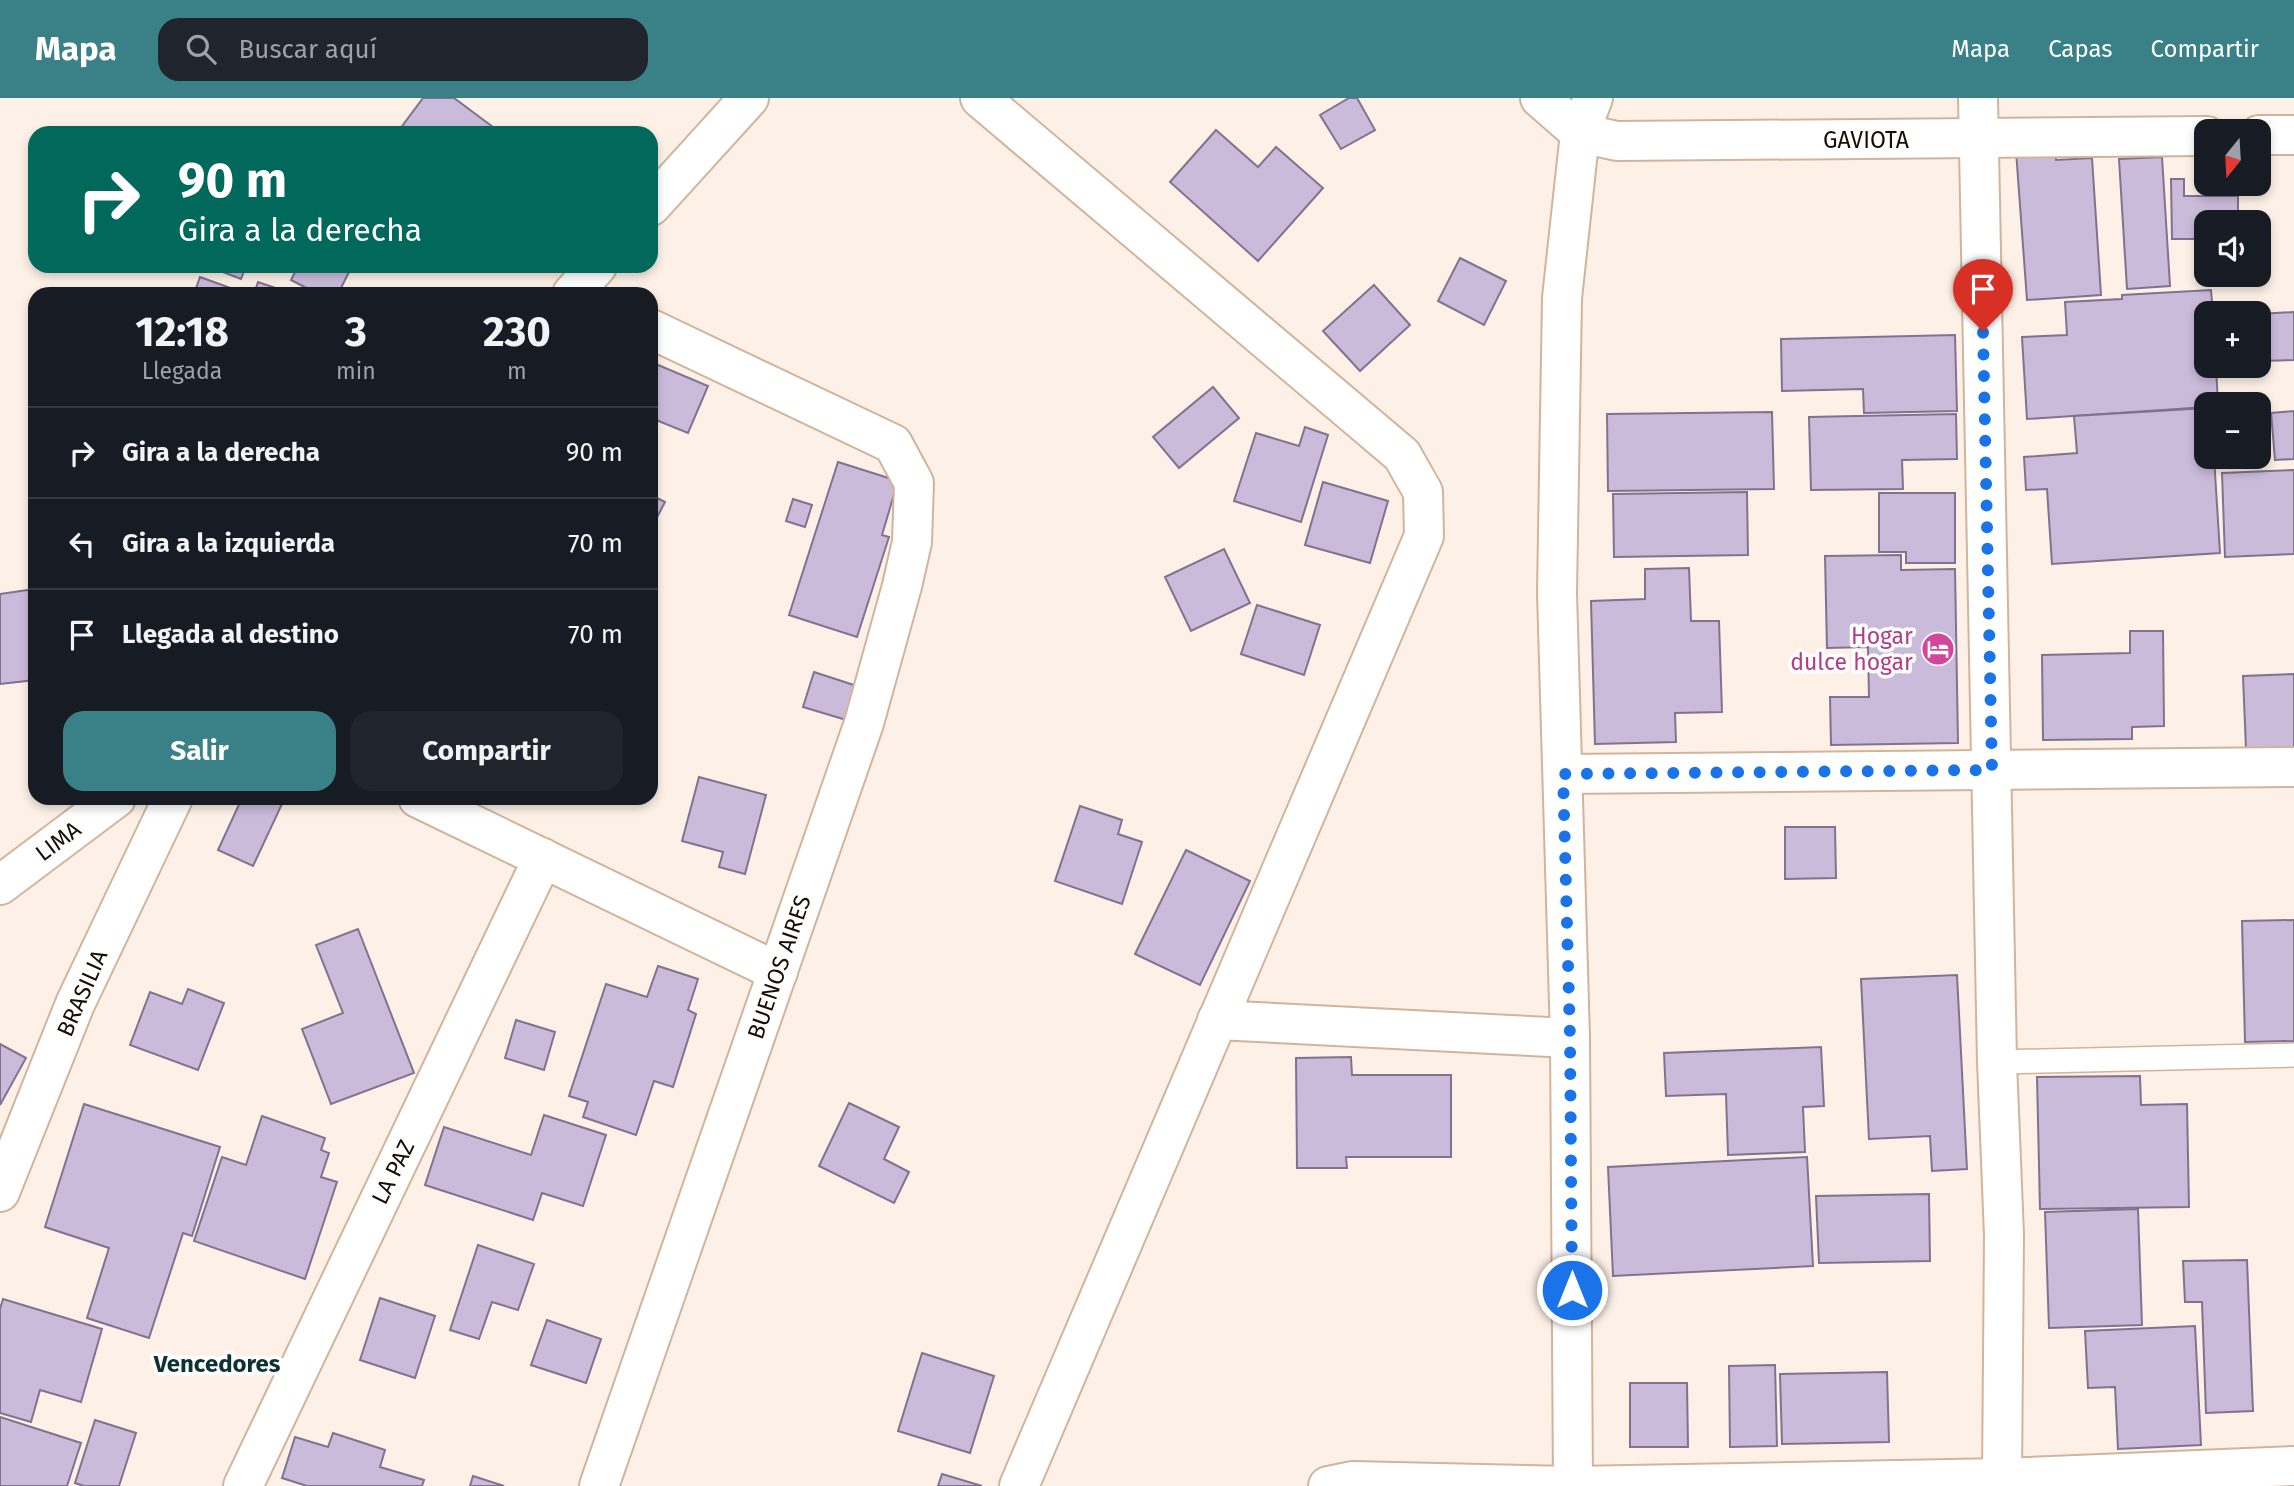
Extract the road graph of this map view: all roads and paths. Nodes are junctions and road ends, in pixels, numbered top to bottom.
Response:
1 (749, 98) edge
2 (980, 98) edge
3 (1539, 98) edge
4 (1593, 98) edge
5 (1978, 98) edge
6 (1580, 134) junction
7 (2272, 135) edge
8 (2294, 135) edge
9 (2194, 136) edge
10 (1979, 140) junction
11 (658, 198) edge
12 (658, 332) edge
13 (2294, 767) edge
14 (1992, 770) junction
15 (1563, 774) junction
16 (107, 805) edge
17 (170, 805) edge
18 (433, 805) edge
19 (543, 858) junction
20 (0, 885) edge
21 (778, 972) junction
22 (1217, 1020) junction
23 (1570, 1038) junction
24 (2294, 1055) edge
25 (1997, 1062) junction
26 (0, 1192) edge
27 (2294, 1466) edge
28 (2002, 1478) junction
29 (243, 1486) edge
30 (599, 1486) edge
31 (1019, 1486) edge
32 (1328, 1486) edge
33 (1573, 1486) edge

1 - 11 street
2 - 22 street
3 - 6 street
4 - 6 street
5 - 10 street
6 - 10 street, GAVIOTA
6 - 15 street
7 - 8 street
9 - 10 street, GAVIOTA
10 - 14 street
12 - 21 street, BUENOS AIRES
13 - 14 street
14 - 15 street
14 - 25 street
15 - 23 street
16 - 20 street, LIMA
17 - 26 street, BRASILIA
18 - 19 street
19 - 21 street
19 - 29 street, LA PAZ
21 - 30 street, BUENOS AIRES
22 - 23 street
22 - 31 street
23 - 33 street
24 - 25 lane
25 - 28 street
27 - 28 street
28 - 33 street
32 - 33 street

